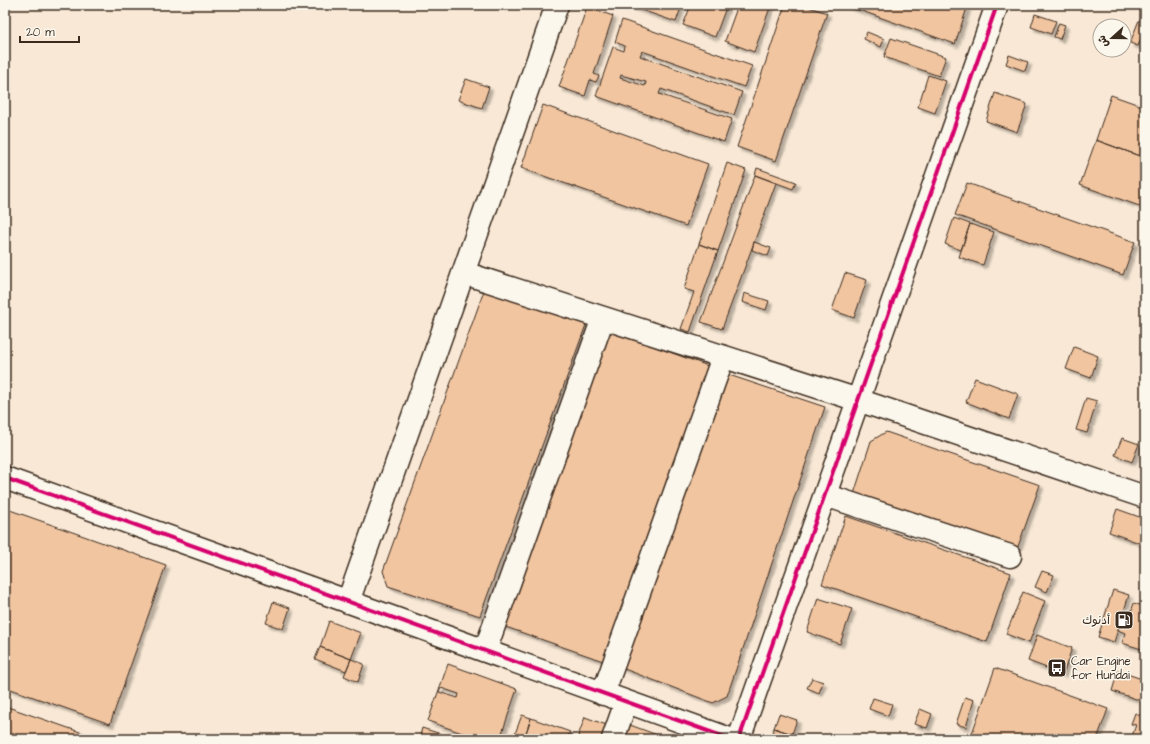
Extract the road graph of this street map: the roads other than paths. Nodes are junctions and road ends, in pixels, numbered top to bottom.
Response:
1 (557, 5) edge
2 (997, 5) edge
3 (464, 273) junction
4 (603, 318) junction
5 (722, 356) junction
6 (858, 400) junction
7 (5, 478) edge
8 (825, 495) junction
9 (1145, 497) edge
10 (1010, 556) dead end
11 (348, 602) junction
12 (485, 651) junction
13 (603, 694) junction
14 (626, 702) junction
15 (613, 739) edge
16 (730, 739) edge
17 (739, 739) edge

1 - 3 street
2 - 6 street
3 - 4 street
3 - 11 street
4 - 5 street
4 - 12 street
5 - 6 street
5 - 13 street
6 - 8 street
6 - 9 street
7 - 11 street
8 - 10 street
8 - 17 street
11 - 12 street
12 - 13 street
13 - 14 street
14 - 15 street
14 - 16 street

